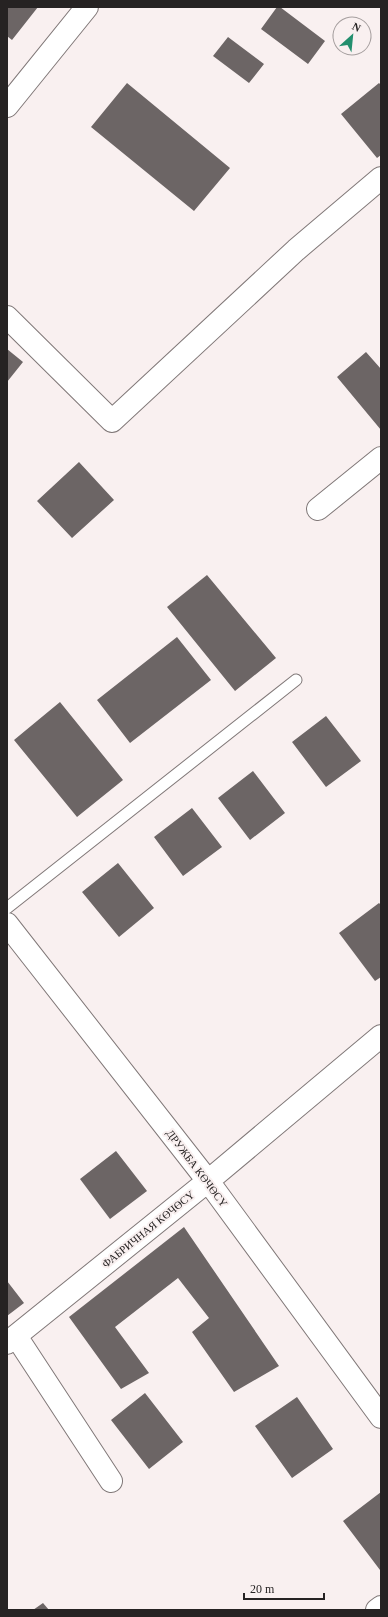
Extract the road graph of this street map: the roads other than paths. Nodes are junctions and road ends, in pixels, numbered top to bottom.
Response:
1 (87, 7) edge
2 (7, 106) edge
3 (381, 178) edge
4 (7, 317) edge
5 (381, 458) edge
6 (318, 509) dead end
7 (296, 680) dead end
8 (7, 908) edge
9 (7, 924) edge
10 (381, 1036) edge
11 (208, 1181) junction
12 (12, 1339) edge
13 (381, 1416) edge
14 (111, 1481) dead end
15 (381, 1607) edge
16 (377, 1610) edge

1 - 2 street
3 - 4 street
5 - 6 street
7 - 8 lane
9 - 11 street, ДРУЖБА КӨЧӨСҮ
10 - 11 street, ФАБРИЧНАЯ КӨЧӨСҮ
11 - 12 street, ФАБРИЧНАЯ КӨЧӨСҮ
11 - 13 street, ДРУЖБА КӨЧӨСҮ
12 - 14 street
15 - 16 street

